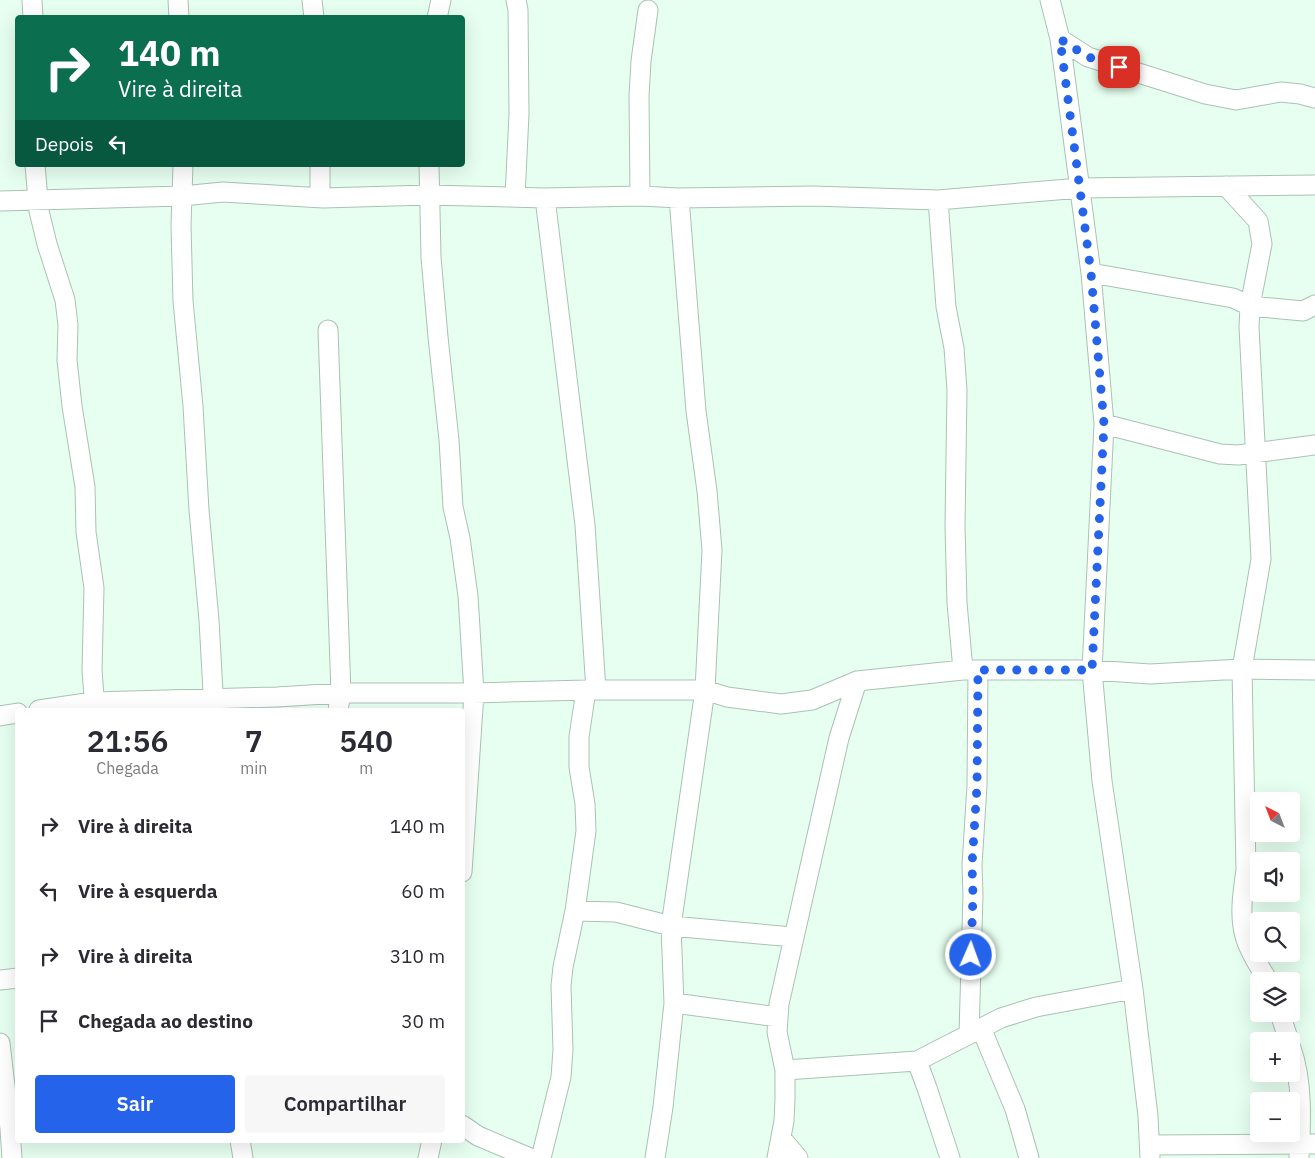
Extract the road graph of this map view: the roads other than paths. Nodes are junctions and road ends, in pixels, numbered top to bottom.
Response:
1 (32, 0) edge
2 (178, 0) edge
3 (312, 0) edge
4 (441, 0) edge
5 (516, 0) edge
6 (1050, 0) edge
7 (648, 10) dead end
8 (33, 15) edge
9 (179, 15) edge
10 (314, 15) edge
11 (438, 15) edge
12 (1060, 39) junction
13 (1315, 98) edge
14 (35, 167) edge
15 (184, 167) edge
16 (320, 167) edge
17 (428, 167) edge
18 (1315, 185) edge
19 (1226, 186) junction
20 (1080, 188) junction
21 (429, 195) junction
22 (182, 196) junction
23 (640, 196) junction
24 (320, 197) junction
25 (515, 197) junction
26 (545, 198) junction
27 (679, 198) junction
28 (38, 199) junction
29 (938, 200) junction
30 (0, 201) edge
31 (1091, 273) junction
32 (1315, 305) edge
33 (1250, 306) junction
34 (328, 330) dead end
35 (1104, 424) junction
36 (1315, 445) edge
37 (1255, 453) junction
38 (971, 670) junction
39 (1092, 670) junction
40 (1242, 670) junction
41 (1315, 670) edge
42 (857, 681) junction
43 (591, 690) junction
44 (704, 690) junction
45 (474, 693) junction
46 (339, 702) edge
47 (213, 704) edge
48 (94, 706) edge
49 (66, 708) edge
50 (15, 714) edge
51 (0, 716) edge
52 (465, 827) edge
53 (575, 911) junction
54 (671, 926) junction
55 (793, 937) junction
56 (1263, 972) edge
57 (15, 978) edge
58 (0, 980) edge
59 (1133, 989) junction
60 (674, 1003) junction
61 (778, 1017) junction
62 (975, 1031) junction
63 (0, 1043) edge
64 (916, 1061) junction
65 (785, 1070) junction
66 (1299, 1082) edge
67 (465, 1127) edge
68 (14, 1128) edge
69 (781, 1138) junction
70 (240, 1143) edge
71 (431, 1143) edge
72 (1304, 1149) edge
73 (1150, 1151) edge
74 (12, 1158) edge
75 (243, 1158) edge
76 (428, 1158) edge
77 (530, 1158) edge
78 (541, 1158) edge
79 (655, 1158) edge
80 (777, 1158) edge
81 (798, 1158) edge
82 (950, 1158) edge
83 (1029, 1158) edge

1 - 8 street
2 - 9 street
3 - 10 street
4 - 11 street
5 - 25 street
6 - 12 street
7 - 23 street
12 - 13 street
12 - 20 street
14 - 28 street
15 - 22 street
16 - 24 street
17 - 21 street
18 - 19 street
19 - 20 street
19 - 33 street
20 - 29 street
20 - 31 street
21 - 24 street
21 - 25 street
21 - 45 street
22 - 24 street
22 - 28 street
22 - 47 street
23 - 26 street
23 - 27 street
25 - 26 street
26 - 43 street
27 - 29 street
27 - 44 street
28 - 30 street
28 - 48 street
29 - 38 street
31 - 33 street
31 - 35 street
32 - 33 street
33 - 37 street
34 - 46 street
35 - 37 street
35 - 39 street
36 - 37 street
37 - 40 street
38 - 39 street
38 - 42 street
38 - 62 street
39 - 40 street
39 - 59 street
40 - 41 street
40 - 56 street
42 - 44 street
42 - 55 street
43 - 44 street
43 - 45 street
43 - 53 street
44 - 54 street
45 - 46 street
45 - 52 street
46 - 47 street
47 - 48 street
48 - 49 street
50 - 51 street
53 - 54 street
53 - 78 street
54 - 55 street
54 - 60 street
55 - 61 street
57 - 58 street
59 - 62 street
59 - 73 street
60 - 61 street
60 - 79 street
61 - 65 street
62 - 64 street
62 - 83 street
63 - 68 street
64 - 65 street
64 - 82 street
65 - 69 street
66 - 72 street
67 - 77 street
68 - 74 street
69 - 80 street
69 - 81 street
70 - 75 street
71 - 76 street
72 - 73 street

